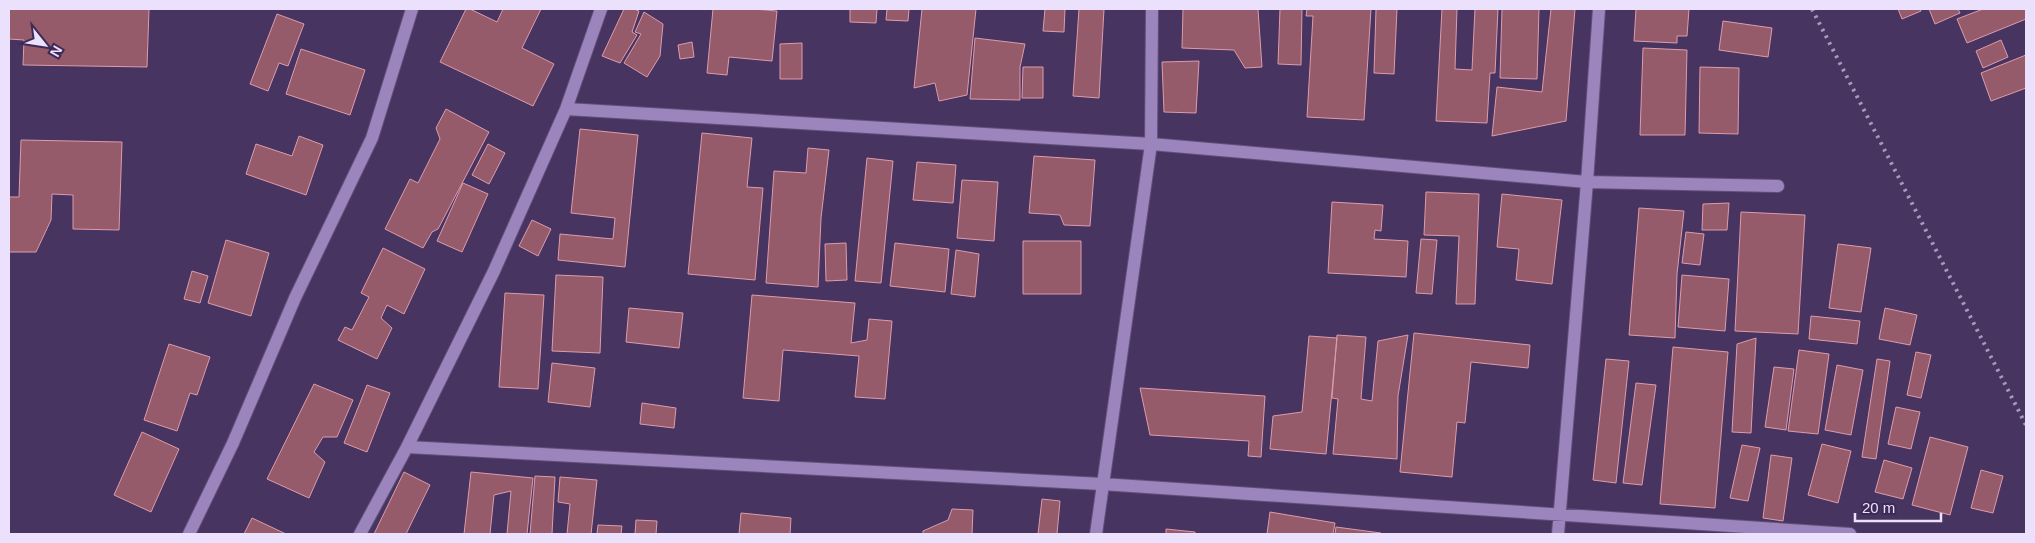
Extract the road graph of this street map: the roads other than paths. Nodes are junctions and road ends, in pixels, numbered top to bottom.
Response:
1 (412, 9) edge
2 (601, 9) edge
3 (1152, 9) edge
4 (1599, 9) edge
5 (566, 109) junction
6 (1151, 144) junction
7 (1587, 182) junction
8 (1778, 186) dead end
9 (407, 447) junction
10 (1102, 484) junction
11 (1560, 515) junction
12 (189, 534) edge
13 (360, 534) edge
14 (1096, 534) edge
15 (1558, 534) edge
16 (1850, 534) edge

1 - 12 street
2 - 5 street
3 - 6 street
4 - 7 street
5 - 6 street
5 - 9 street
6 - 7 street
6 - 10 street
7 - 8 street
7 - 11 street
9 - 10 street
9 - 13 street
10 - 11 street
10 - 14 street
11 - 15 street
11 - 16 street

